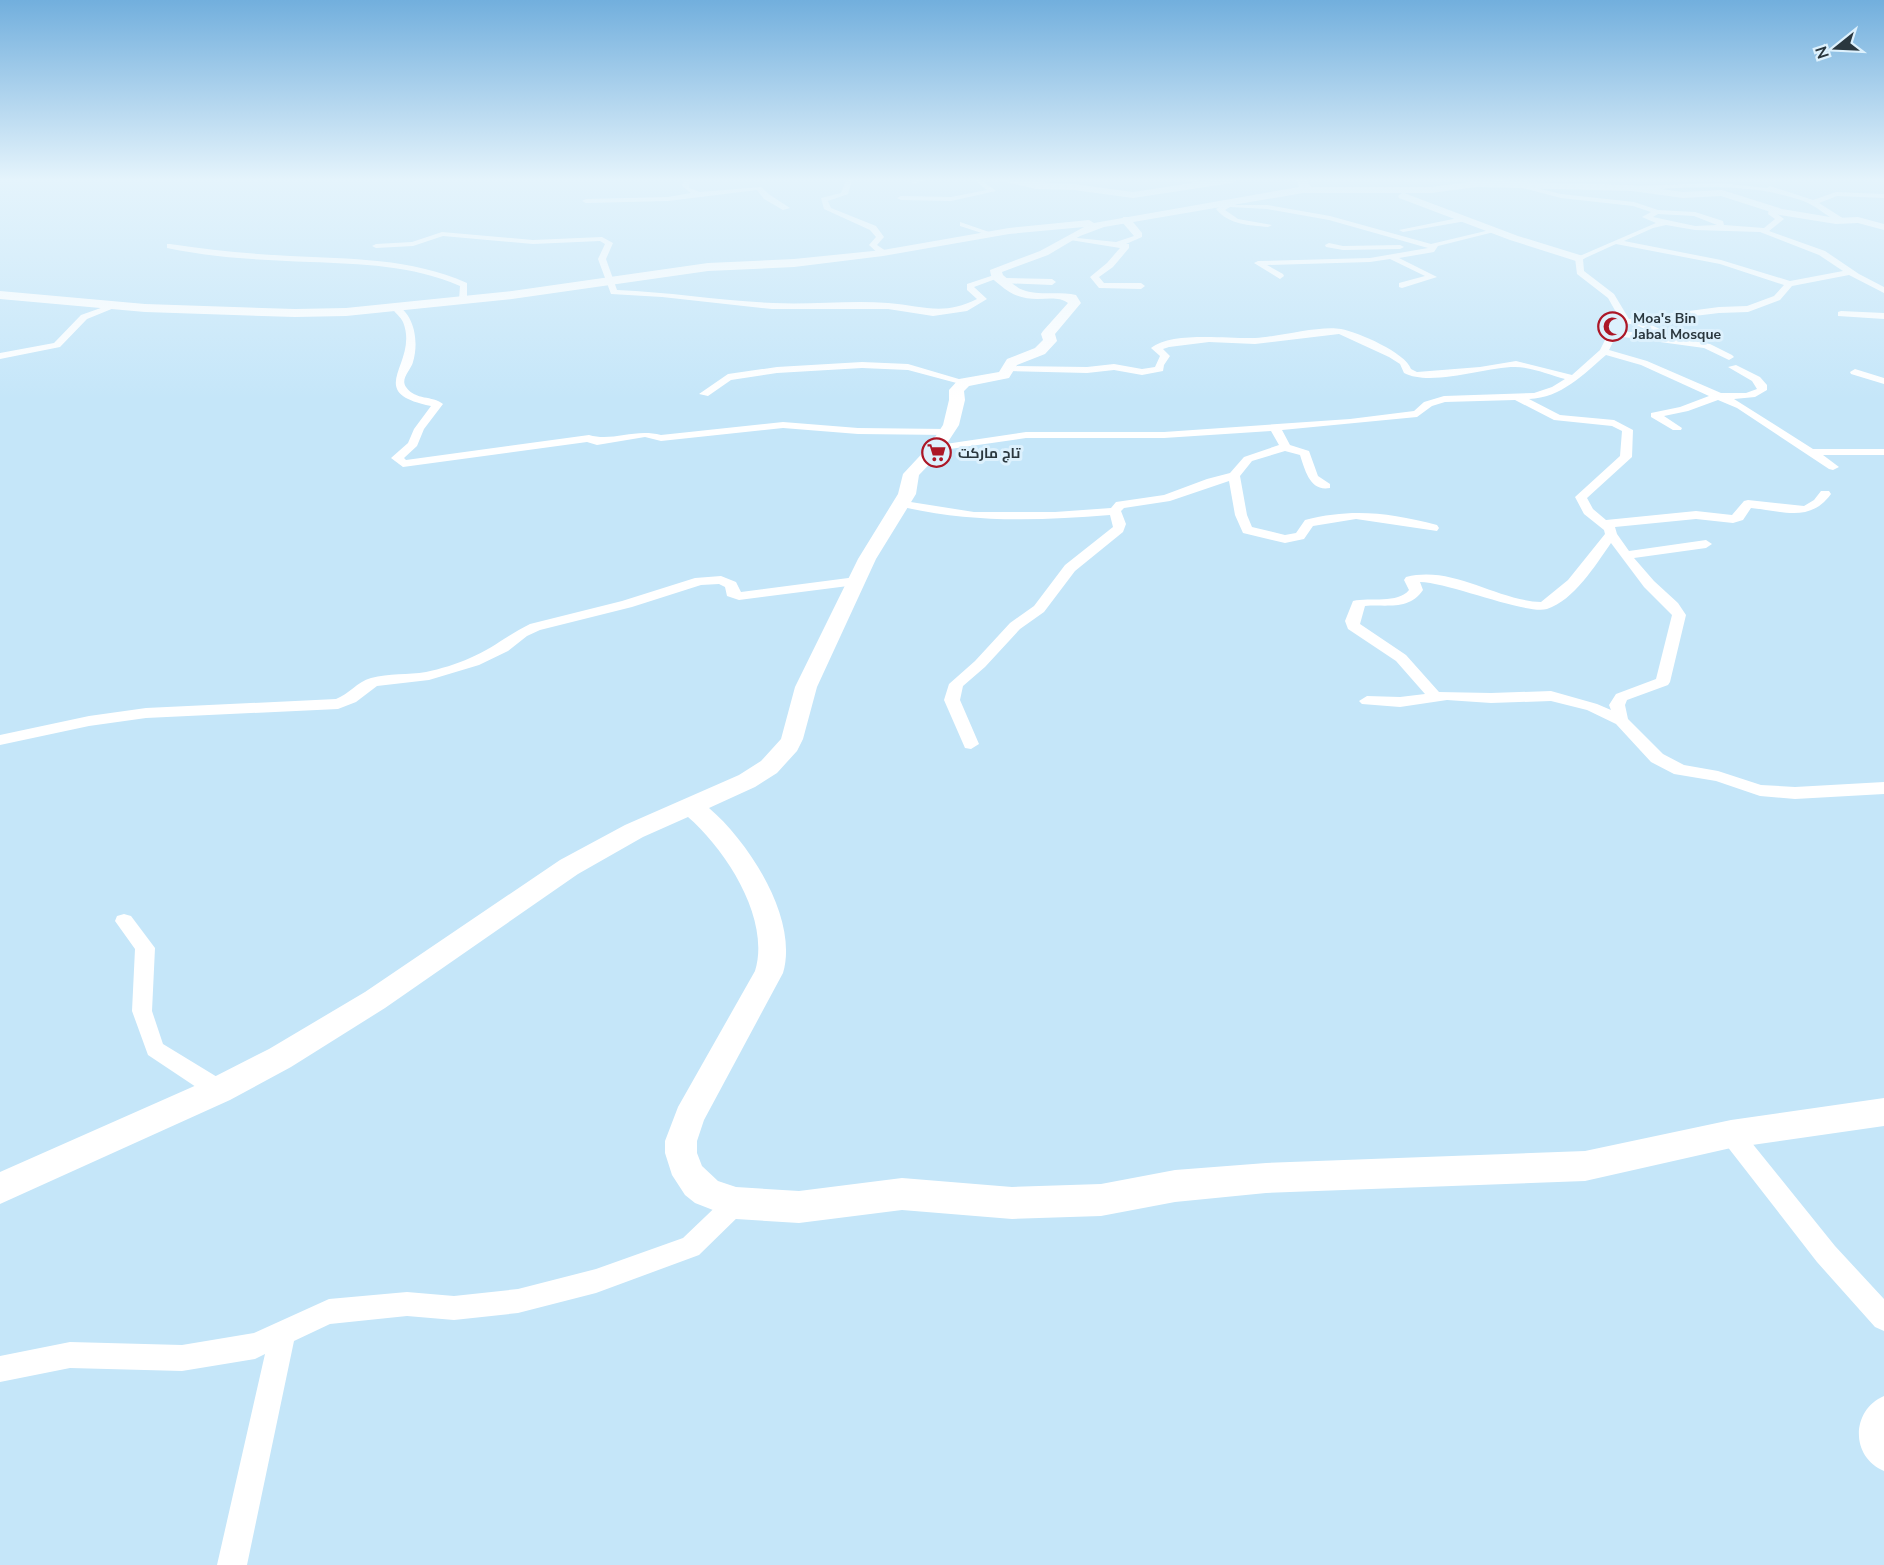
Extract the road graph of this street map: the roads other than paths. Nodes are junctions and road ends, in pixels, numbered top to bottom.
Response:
1 (222, 253) edge
2 (605, 253) edge
3 (888, 253) edge
4 (1043, 253) edge
5 (1121, 253) edge
6 (1417, 253) edge
7 (1563, 253) edge
8 (1590, 253) edge
9 (1673, 253) edge
10 (1822, 253) edge
11 (883, 254) joint
12 (1393, 258) junction
13 (1579, 258) junction
14 (1851, 272) junction
15 (1280, 276) dead end
16 (1000, 279) junction
17 (608, 280) junction
18 (1052, 282) dead end
19 (1789, 284) junction
20 (1402, 285) dead end
21 (1141, 286) dead end
22 (1884, 291) edge
23 (0, 295) edge
24 (463, 300) junction
25 (115, 306) junction
26 (395, 307) junction
27 (1841, 314) dead end
28 (1884, 316) edge
29 (1630, 321) junction
30 (1613, 333) junction
31 (1663, 338) junction
32 (1604, 351) junction
33 (0, 356) edge
34 (1009, 368) junction
35 (1855, 372) dead end
36 (1574, 378) junction
37 (1884, 381) edge
38 (964, 382) junction
39 (704, 394) dead end
40 (1718, 396) junction
41 (1519, 398) junction
42 (1274, 427) junction
43 (1677, 428) dead end
44 (942, 440) junction
45 (1285, 447) junction
46 (1810, 452) junction
47 (1884, 452) edge
48 (1833, 467) dead end
49 (1234, 476) junction
50 (1326, 486) dead end
51 (1825, 494) dead end
52 (902, 503) junction
53 (1115, 511) junction
54 (1433, 528) dead end
55 (1608, 529) junction
56 (1706, 544) dead end
57 (1626, 555) junction
58 (856, 581) junction
59 (1435, 696) junction
60 (1367, 701) dead end
61 (1621, 721) junction
62 (0, 740) edge
63 (971, 744) dead end
64 (1884, 788) edge
65 (690, 805) junction
66 (124, 921) dead end
67 (219, 1090) junction
68 (1884, 1112) edge
69 (1731, 1134) junction
70 (0, 1188) edge
71 (736, 1203) junction
72 (1884, 1318) edge
73 (283, 1333) junction
74 (0, 1369) edge
75 (1884, 1409) edge
76 (1884, 1457) edge
77 (232, 1565) edge

1 - 24 street
2 - 17 street
3 - 11 street
4 - 16 street
5 - 21 street
6 - 12 street
7 - 13 street
8 - 13 street
9 - 19 street
10 - 14 street
11 - 17 street
12 - 15 street
12 - 20 street
13 - 29 street
14 - 19 street
14 - 22 street
16 - 17 street
16 - 18 street
16 - 34 street
17 - 24 street
19 - 29 street
23 - 25 street
24 - 26 street
25 - 26 street
25 - 33 street
26 - 44 street
27 - 28 street
29 - 30 street
29 - 31 street
30 - 31 street
30 - 32 street
31 - 40 street
32 - 36 street
32 - 40 street
34 - 36 street
34 - 38 street
35 - 37 street
36 - 41 street
38 - 39 street
38 - 44 street
40 - 43 street
40 - 46 street
41 - 42 street
41 - 55 street
42 - 44 street
42 - 45 street
44 - 52 street
45 - 49 street
45 - 50 street
46 - 47 street
46 - 48 street
49 - 53 street
49 - 54 street
51 - 55 street
52 - 53 street
52 - 58 street
53 - 63 street
55 - 57 street
55 - 59 street
56 - 57 street
57 - 61 street
58 - 62 street
58 - 65 street
59 - 60 street
59 - 61 street
61 - 64 street
65 - 67 street
65 - 71 street
66 - 67 street
67 - 70 street
68 - 69 street
69 - 71 street
69 - 72 street
71 - 73 street
73 - 74 street
73 - 77 street
75 - 76 street

